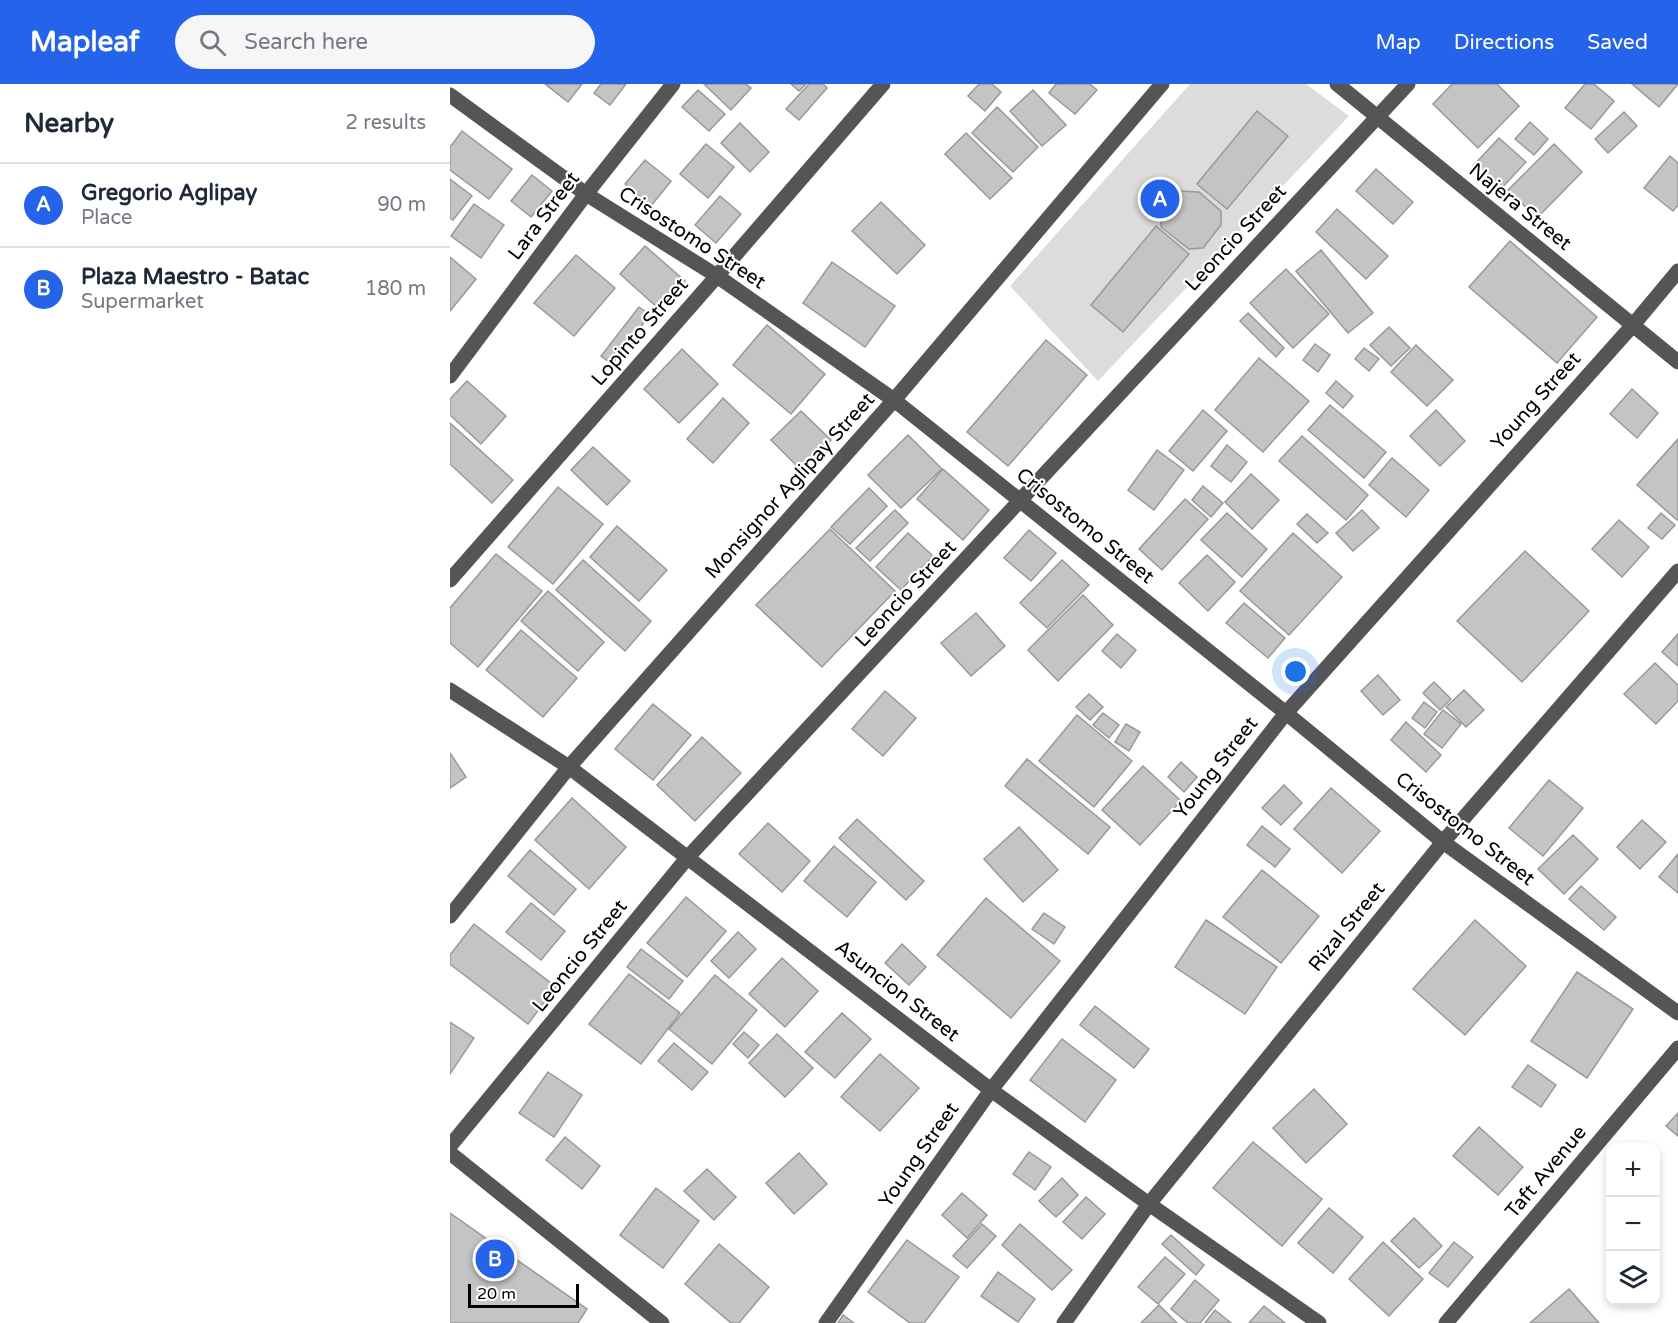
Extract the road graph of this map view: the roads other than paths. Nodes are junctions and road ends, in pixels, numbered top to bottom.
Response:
1 (674, 84) edge
2 (883, 84) edge
3 (1162, 84) edge
4 (1336, 84) edge
5 (1408, 84) edge
6 (450, 95) edge
7 (1376, 117) junction
8 (586, 195) junction
9 (1678, 271) edge
10 (717, 276) junction
11 (1633, 325) junction
12 (1678, 362) edge
13 (450, 376) edge
14 (894, 400) junction
15 (1021, 501) junction
16 (1678, 571) edge
17 (450, 580) edge
18 (450, 690) edge
19 (1286, 713) junction
20 (569, 766) junction
21 (1443, 842) junction
22 (688, 857) junction
23 (450, 916) edge
24 (1678, 1013) edge
25 (1678, 1048) edge
26 (991, 1090) junction
27 (450, 1146) edge
28 (450, 1153) edge
29 (1149, 1204) junction
30 (662, 1323) edge
31 (826, 1323) edge
32 (1064, 1323) edge
33 (1319, 1323) edge
34 (1446, 1323) edge

1 - 8 street, Lara Street
2 - 10 street, Lopinto Street
3 - 14 street, Monsignor Aglipay Street
4 - 7 street, Najera Street
5 - 7 street, Leoncio Street
6 - 8 street, Crisostomo Street
7 - 11 street, Najera Street
7 - 15 street, Leoncio Street
8 - 10 street, Crisostomo Street
8 - 13 street, Lara Street
9 - 11 street, Young Street
10 - 14 street, Crisostomo Street
10 - 17 street, Lopinto Street
11 - 12 street, Najera Street
11 - 19 street, Young Street
14 - 15 street, Crisostomo Street
14 - 20 street, Monsignor Aglipay Street
15 - 19 street, Crisostomo Street
15 - 22 street, Leoncio Street
16 - 21 street, Rizal Street
18 - 20 street, Asuncion Street
19 - 21 street, Crisostomo Street
19 - 26 street, Young Street
20 - 22 street, Asuncion Street
20 - 23 street, Monsignor Aglipay Street
21 - 24 street, Crisostomo Street
21 - 29 street, Rizal Street
22 - 26 street, Asuncion Street
22 - 27 street, Leoncio Street
25 - 34 street, Taft Avenue
26 - 29 street, Asuncion Street
26 - 31 street, Young Street
28 - 30 street
29 - 32 street, Rizal Street
29 - 33 street, Asuncion Street

